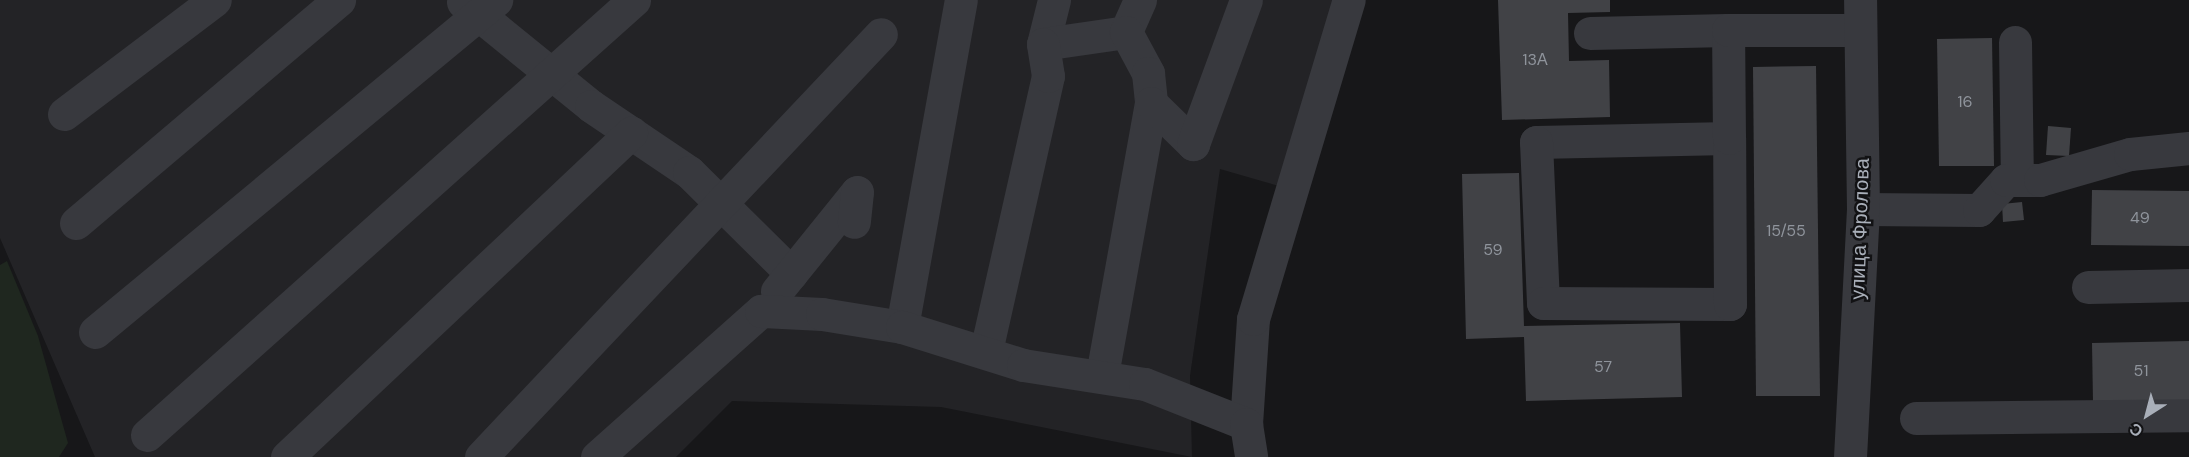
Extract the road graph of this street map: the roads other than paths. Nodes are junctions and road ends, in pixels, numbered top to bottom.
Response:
1 (215, 0) edge
2 (339, 0) edge
3 (634, 0) edge
4 (961, 0) edge
5 (1054, 0) edge
6 (1140, 0) edge
7 (1246, 0) edge
8 (1349, 0) edge
9 (478, 5) edge
10 (1860, 15) edge
11 (1728, 30) junction
12 (1126, 32) junction
13 (1590, 33) dead end
14 (881, 34) dead end
15 (2014, 42) dead end
16 (1043, 44) junction
17 (552, 74) junction
18 (1150, 103) junction
19 (64, 114) dead end
20 (631, 133) junction
21 (1729, 138) junction
22 (2189, 148) edge
23 (2017, 180) junction
24 (722, 204) junction
25 (1863, 209) junction
26 (854, 222) dead end
27 (76, 223) dead end
28 (791, 273) junction
29 (2189, 285) edge
30 (2088, 287) dead end
31 (761, 311) junction
32 (902, 327) junction
33 (95, 332) dead end
34 (986, 351) junction
35 (1102, 375) junction
36 (2189, 414) edge
37 (1916, 418) dead end
38 (1246, 424) junction
39 (147, 435) dead end
40 (287, 457) edge
41 (481, 457) edge
42 (597, 457) edge
43 (1251, 457) edge
44 (1850, 457) edge

1 - 19 street
2 - 27 street
3 - 17 street
4 - 32 street
5 - 16 street
6 - 12 street
7 - 18 street
8 - 38 street
9 - 17 street
9 - 33 street
10 - 11 street
10 - 25 street, улица Фролова
11 - 13 street
11 - 21 street
12 - 16 street
12 - 18 street
14 - 24 street
15 - 23 street
16 - 34 street
17 - 20 street
17 - 39 street
18 - 35 street
20 - 24 street
20 - 40 street
21 - 21 street
22 - 23 street
23 - 25 street
24 - 28 street
24 - 41 street
25 - 44 street, улица Фролова
26 - 28 street
28 - 31 street
29 - 30 street
31 - 32 street
31 - 42 street
32 - 34 street
34 - 35 street
35 - 38 street
36 - 37 street
38 - 43 street

